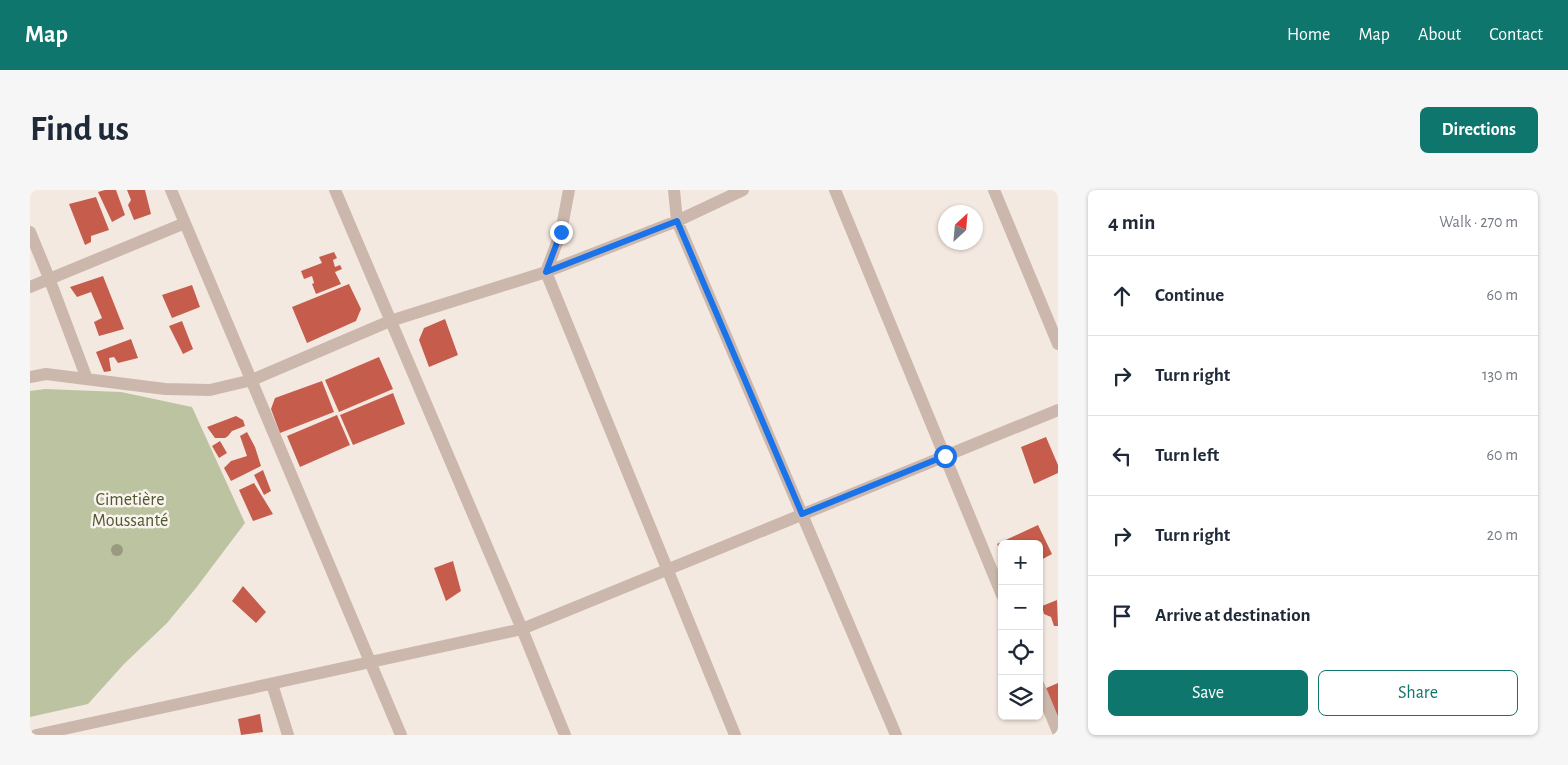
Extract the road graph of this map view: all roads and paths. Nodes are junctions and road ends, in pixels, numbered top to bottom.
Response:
1 (171, 190) edge
2 (335, 190) edge
3 (569, 190) edge
4 (674, 190) edge
5 (743, 190) edge
6 (835, 190) edge
7 (994, 190) edge
8 (677, 221) junction
9 (185, 223) junction
10 (30, 232) edge
11 (546, 272) junction
12 (49, 278) junction
13 (30, 286) edge
14 (390, 321) junction
15 (1058, 344) edge
16 (30, 377) edge
17 (87, 378) junction
18 (252, 380) junction
19 (1058, 410) edge
20 (945, 456) junction
21 (802, 514) junction
22 (667, 569) junction
23 (998, 585) edge
24 (522, 629) junction
25 (371, 662) junction
26 (272, 684) junction
27 (1043, 696) edge
28 (69, 732) edge
29 (1058, 732) edge
30 (36, 735) edge
31 (288, 735) edge
32 (401, 735) edge
33 (565, 735) edge
34 (735, 735) edge
35 (896, 735) edge

1 - 9 street
2 - 14 street
3 - 11 street
4 - 8 street
5 - 8 street
6 - 20 street
7 - 15 street
8 - 11 street
8 - 21 street
9 - 12 street
9 - 18 street
10 - 12 street
11 - 14 street
11 - 22 street
12 - 13 street
12 - 17 street
14 - 18 street
14 - 24 street
16 - 17 street
17 - 18 street
18 - 25 street
19 - 20 street
20 - 21 street
20 - 23 street
21 - 22 street
21 - 35 street
22 - 24 street
22 - 34 street
24 - 25 street
24 - 33 street
25 - 26 street
25 - 32 street
26 - 28 street
26 - 31 street
27 - 29 street
28 - 30 street

